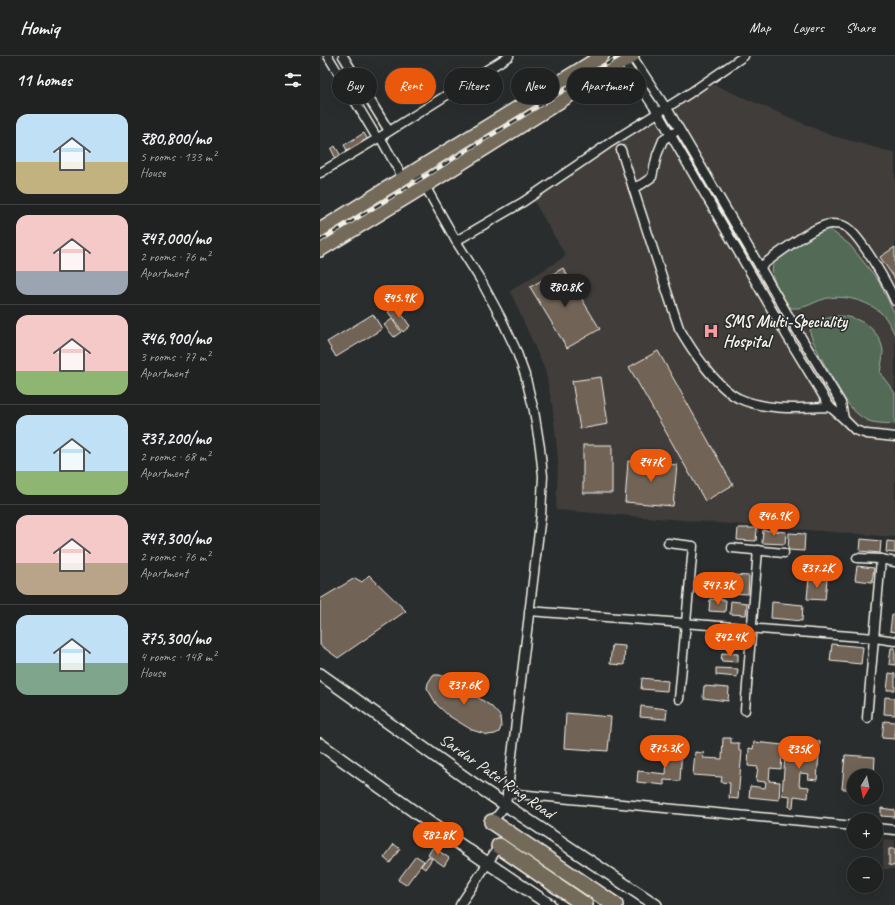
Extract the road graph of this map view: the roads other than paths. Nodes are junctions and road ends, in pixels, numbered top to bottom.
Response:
1 (328, 56) edge
2 (343, 56) edge
3 (509, 56) edge
4 (602, 56) edge
5 (744, 56) edge
6 (629, 58) edge
7 (667, 108) junction
8 (658, 113) junction
9 (679, 130) junction
10 (389, 131) junction
11 (671, 135) junction
12 (378, 138) junction
13 (620, 150) dead end
14 (320, 172) edge
15 (408, 175) junction
16 (425, 186) junction
17 (633, 188) junction
18 (320, 230) edge
19 (456, 241) junction
20 (320, 250) edge
21 (760, 267) junction
22 (895, 302) edge
23 (796, 328) junction
24 (786, 334) junction
25 (830, 407) junction
26 (844, 419) junction
27 (895, 437) edge
28 (668, 543) dead end
29 (732, 548) dead end
30 (758, 550) junction
31 (784, 553) dead end
32 (857, 558) dead end
33 (881, 559) junction
34 (895, 562) edge
35 (529, 611) junction
36 (686, 623) junction
37 (752, 628) junction
38 (875, 638) junction
39 (895, 640) edge
40 (320, 674) edge
41 (679, 699) dead end
42 (745, 710) dead end
43 (867, 718) dead end
44 (320, 744) edge
45 (507, 793) junction
46 (506, 805) junction
47 (492, 822) joint
48 (847, 825) edge
49 (883, 829) edge
50 (895, 830) edge
51 (499, 846) joint
52 (488, 863) junction
53 (460, 905) edge
54 (550, 905) edge
55 (585, 905) edge
56 (615, 905) edge
57 (656, 905) edge

1 - 12 street
2 - 10 street
3 - 10 street
4 - 15 main road
5 - 7 street
6 - 7 street
6 - 8 street
6 - 16 main road
7 - 8 street
7 - 9 street
8 - 11 street
8 - 19 street
9 - 11 street
9 - 21 street
10 - 12 street
11 - 17 street
11 - 24 street
12 - 14 street
12 - 15 street
13 - 17 street
15 - 16 street
15 - 18 main road
16 - 19 street
16 - 20 main road
17 - 25 street
19 - 35 street
21 - 22 street
21 - 23 street
23 - 24 street
23 - 26 street
24 - 25 street
25 - 26 street
26 - 27 street
28 - 36 street
29 - 30 street
30 - 31 street
30 - 37 street
32 - 33 street
33 - 34 street
33 - 38 street
35 - 36 street
35 - 45 street
36 - 37 street
36 - 41 street
37 - 38 street
37 - 42 street
38 - 39 street
38 - 43 street
40 - 46 street, Sardar Patel Ring Road
44 - 52 street
45 - 46 street
45 - 48 street
46 - 47 street
46 - 57 street, Sardar Patel Ring Road
47 - 56 highway
49 - 50 street
51 - 52 street
51 - 55 highway
52 - 53 street
52 - 54 street

